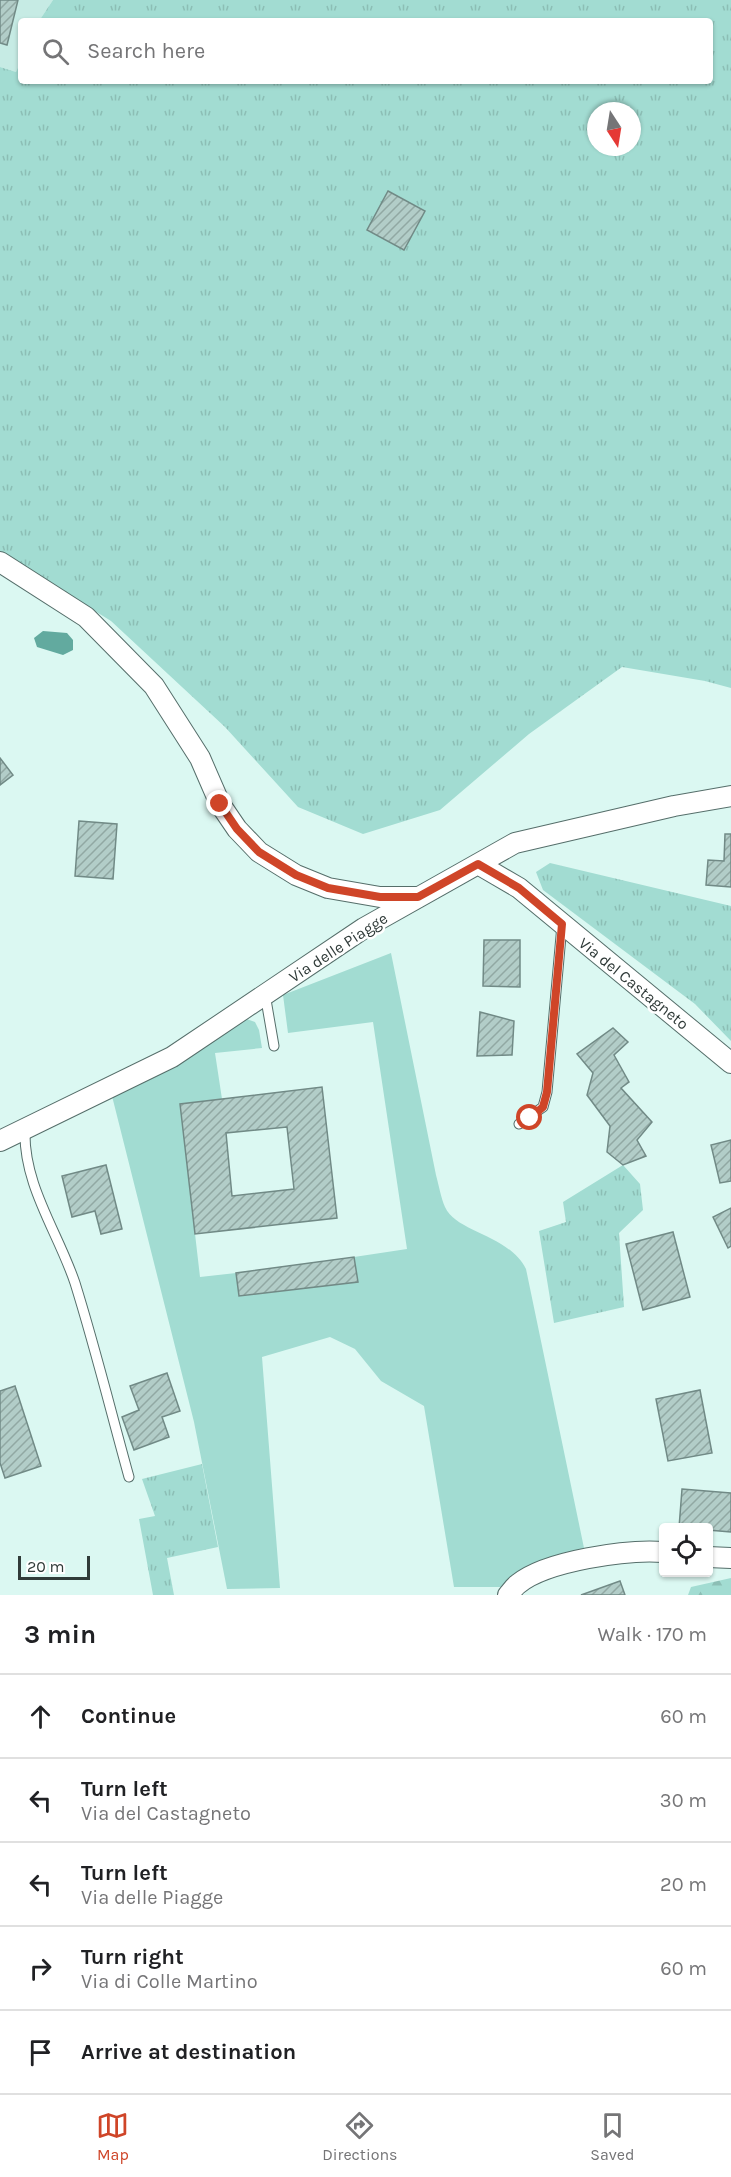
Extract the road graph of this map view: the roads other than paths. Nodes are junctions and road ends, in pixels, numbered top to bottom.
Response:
1 (0, 562) edge
2 (731, 796) edge
3 (478, 864) junction
4 (418, 897) junction
5 (562, 924) junction
6 (265, 994) junction
7 (274, 1046) dead end
8 (731, 1063) edge
9 (519, 1124) dead end
10 (25, 1129) junction
11 (0, 1140) edge
12 (129, 1477) dead end
13 (659, 1552) edge
14 (713, 1557) edge
15 (731, 1558) edge
16 (508, 1595) edge

1 - 4 street
2 - 3 street, Via delle Piagge
3 - 4 street, Via delle Piagge
3 - 5 street, Via del Castagneto
4 - 6 street, Via delle Piagge
5 - 8 street, Via del Castagneto
5 - 9 lane
6 - 7 lane
6 - 10 street, Via delle Piagge
10 - 11 street, Via delle Piagge
10 - 12 lane
13 - 16 street
14 - 15 street

